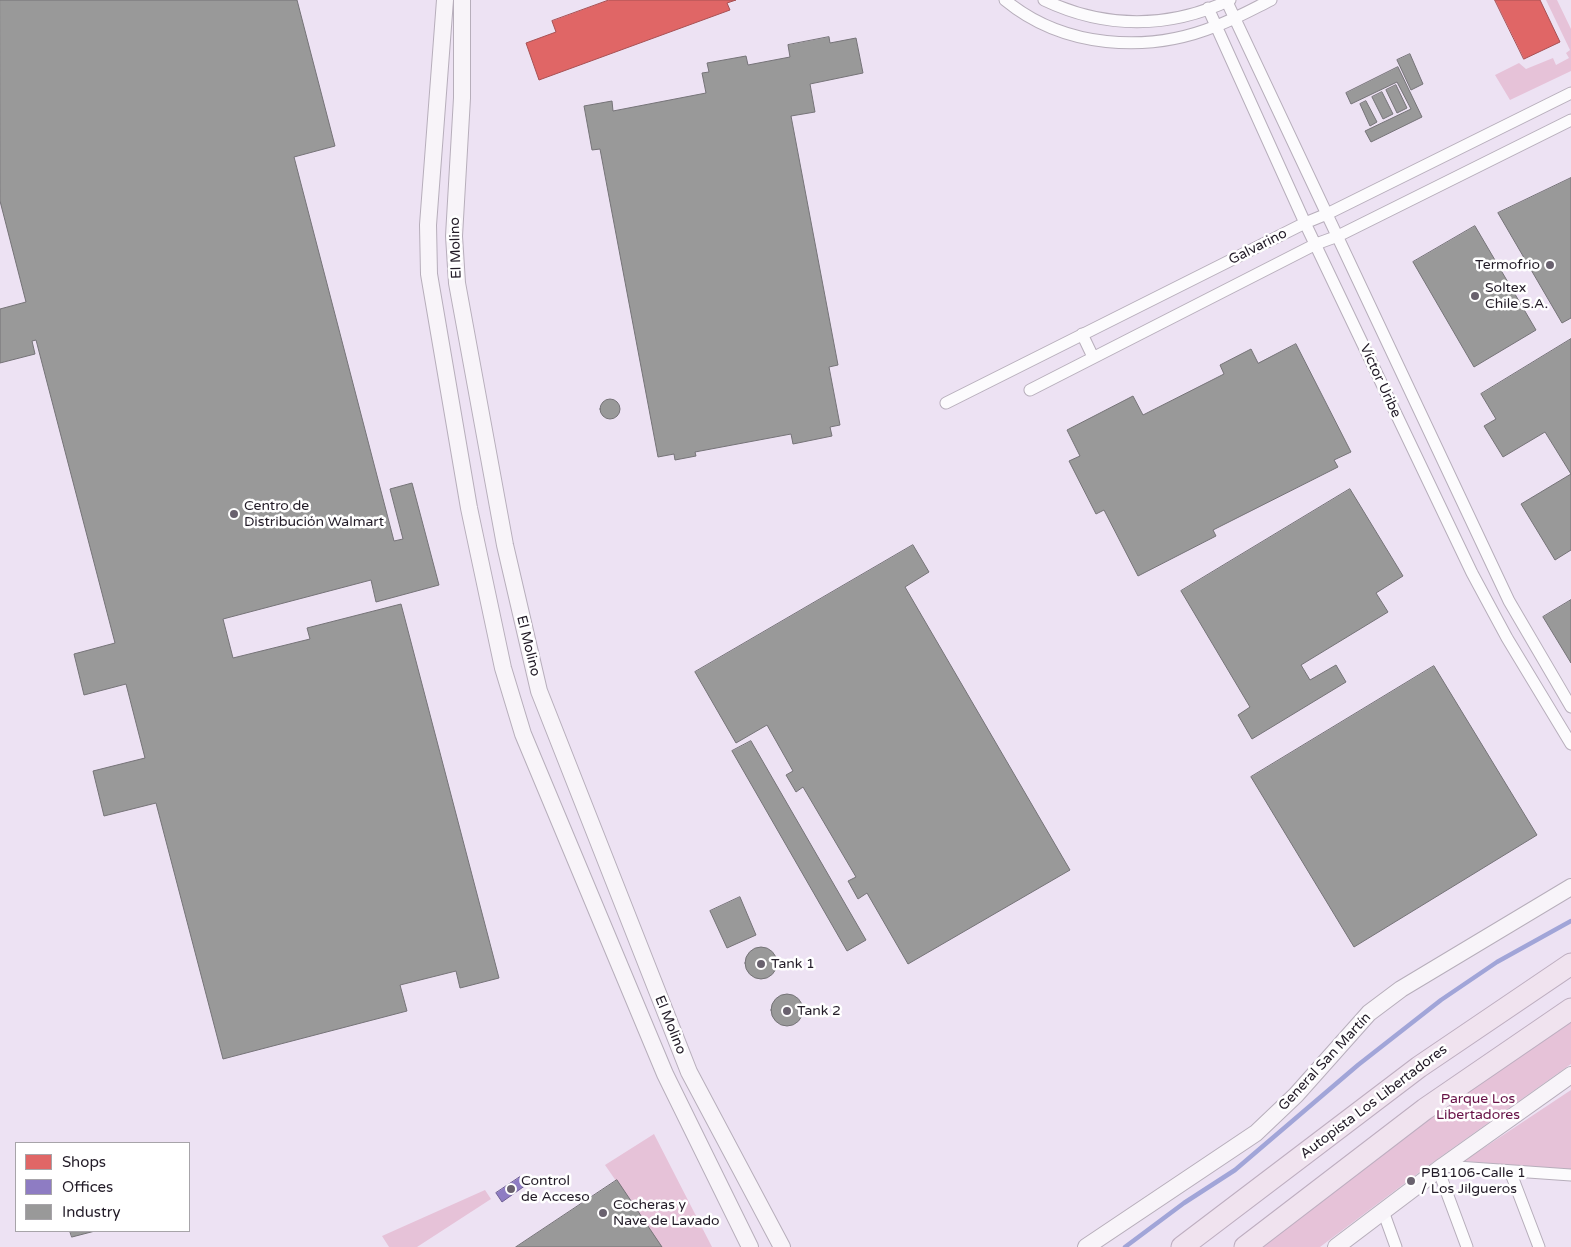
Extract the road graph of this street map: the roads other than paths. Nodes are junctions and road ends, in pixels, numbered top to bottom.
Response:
1 (445, 0) edge
2 (462, 0) edge
3 (1005, 0) edge
4 (1044, 0) edge
5 (1271, 0) edge
6 (1228, 1) edge
7 (1208, 8) junction
8 (1235, 18) junction
9 (1215, 27) junction
10 (1571, 93) edge
11 (1571, 120) edge
12 (435, 124) junction
13 (461, 126) junction
14 (1327, 214) junction
15 (1305, 223) junction
16 (1338, 236) junction
17 (1316, 244) junction
18 (1082, 334) junction
19 (1093, 357) junction
20 (473, 373) junction
21 (446, 377) junction
22 (1030, 390) dead end
23 (946, 403) dead end
24 (1491, 565) junction
25 (1472, 573) junction
26 (538, 687) junction
27 (509, 690) junction
28 (1571, 708) edge
29 (1571, 744) edge
30 (1571, 887) edge
31 (1571, 964) edge
32 (1571, 1009) edge
33 (1571, 1075) edge
34 (1440, 1168) junction
35 (1510, 1171) junction
36 (1571, 1175) edge
37 (1383, 1211) junction
38 (750, 1247) edge
39 (782, 1247) edge
40 (1086, 1247) edge
41 (1182, 1247) edge
42 (1245, 1247) edge
43 (1336, 1247) edge
44 (1396, 1247) edge
45 (1467, 1247) edge
46 (1539, 1247) edge

1 - 12 street, El Molino
2 - 13 street, El Molino
3 - 9 street
4 - 7 street
5 - 8 street
6 - 7 street
6 - 8 street, Víctor Uribe
7 - 9 street, Víctor Uribe
8 - 9 street
8 - 14 street, Víctor Uribe
9 - 15 street, Víctor Uribe
10 - 14 street, Galvarino
11 - 16 street, Galvarino
12 - 13 street
12 - 21 street, El Molino
13 - 20 street, El Molino
14 - 15 street, Galvarino
14 - 16 street, Víctor Uribe
15 - 17 street, Víctor Uribe
15 - 18 street, Galvarino
16 - 17 street, Galvarino
16 - 24 street, Víctor Uribe
17 - 19 street, Galvarino
17 - 25 street, Víctor Uribe
18 - 19 street
18 - 23 street, Galvarino
19 - 22 street, Galvarino
20 - 21 street
20 - 26 street, El Molino
21 - 27 street, El Molino
24 - 25 street
24 - 28 street, Víctor Uribe
25 - 29 street, Víctor Uribe
26 - 27 street
26 - 39 street, El Molino
27 - 38 street, El Molino
30 - 40 street, General San Martín
31 - 41 highway, Autopista Los Libertadores
32 - 42 highway
33 - 34 street
34 - 35 street
34 - 37 street
34 - 45 street
35 - 36 street
35 - 46 street
37 - 43 street
37 - 44 street

